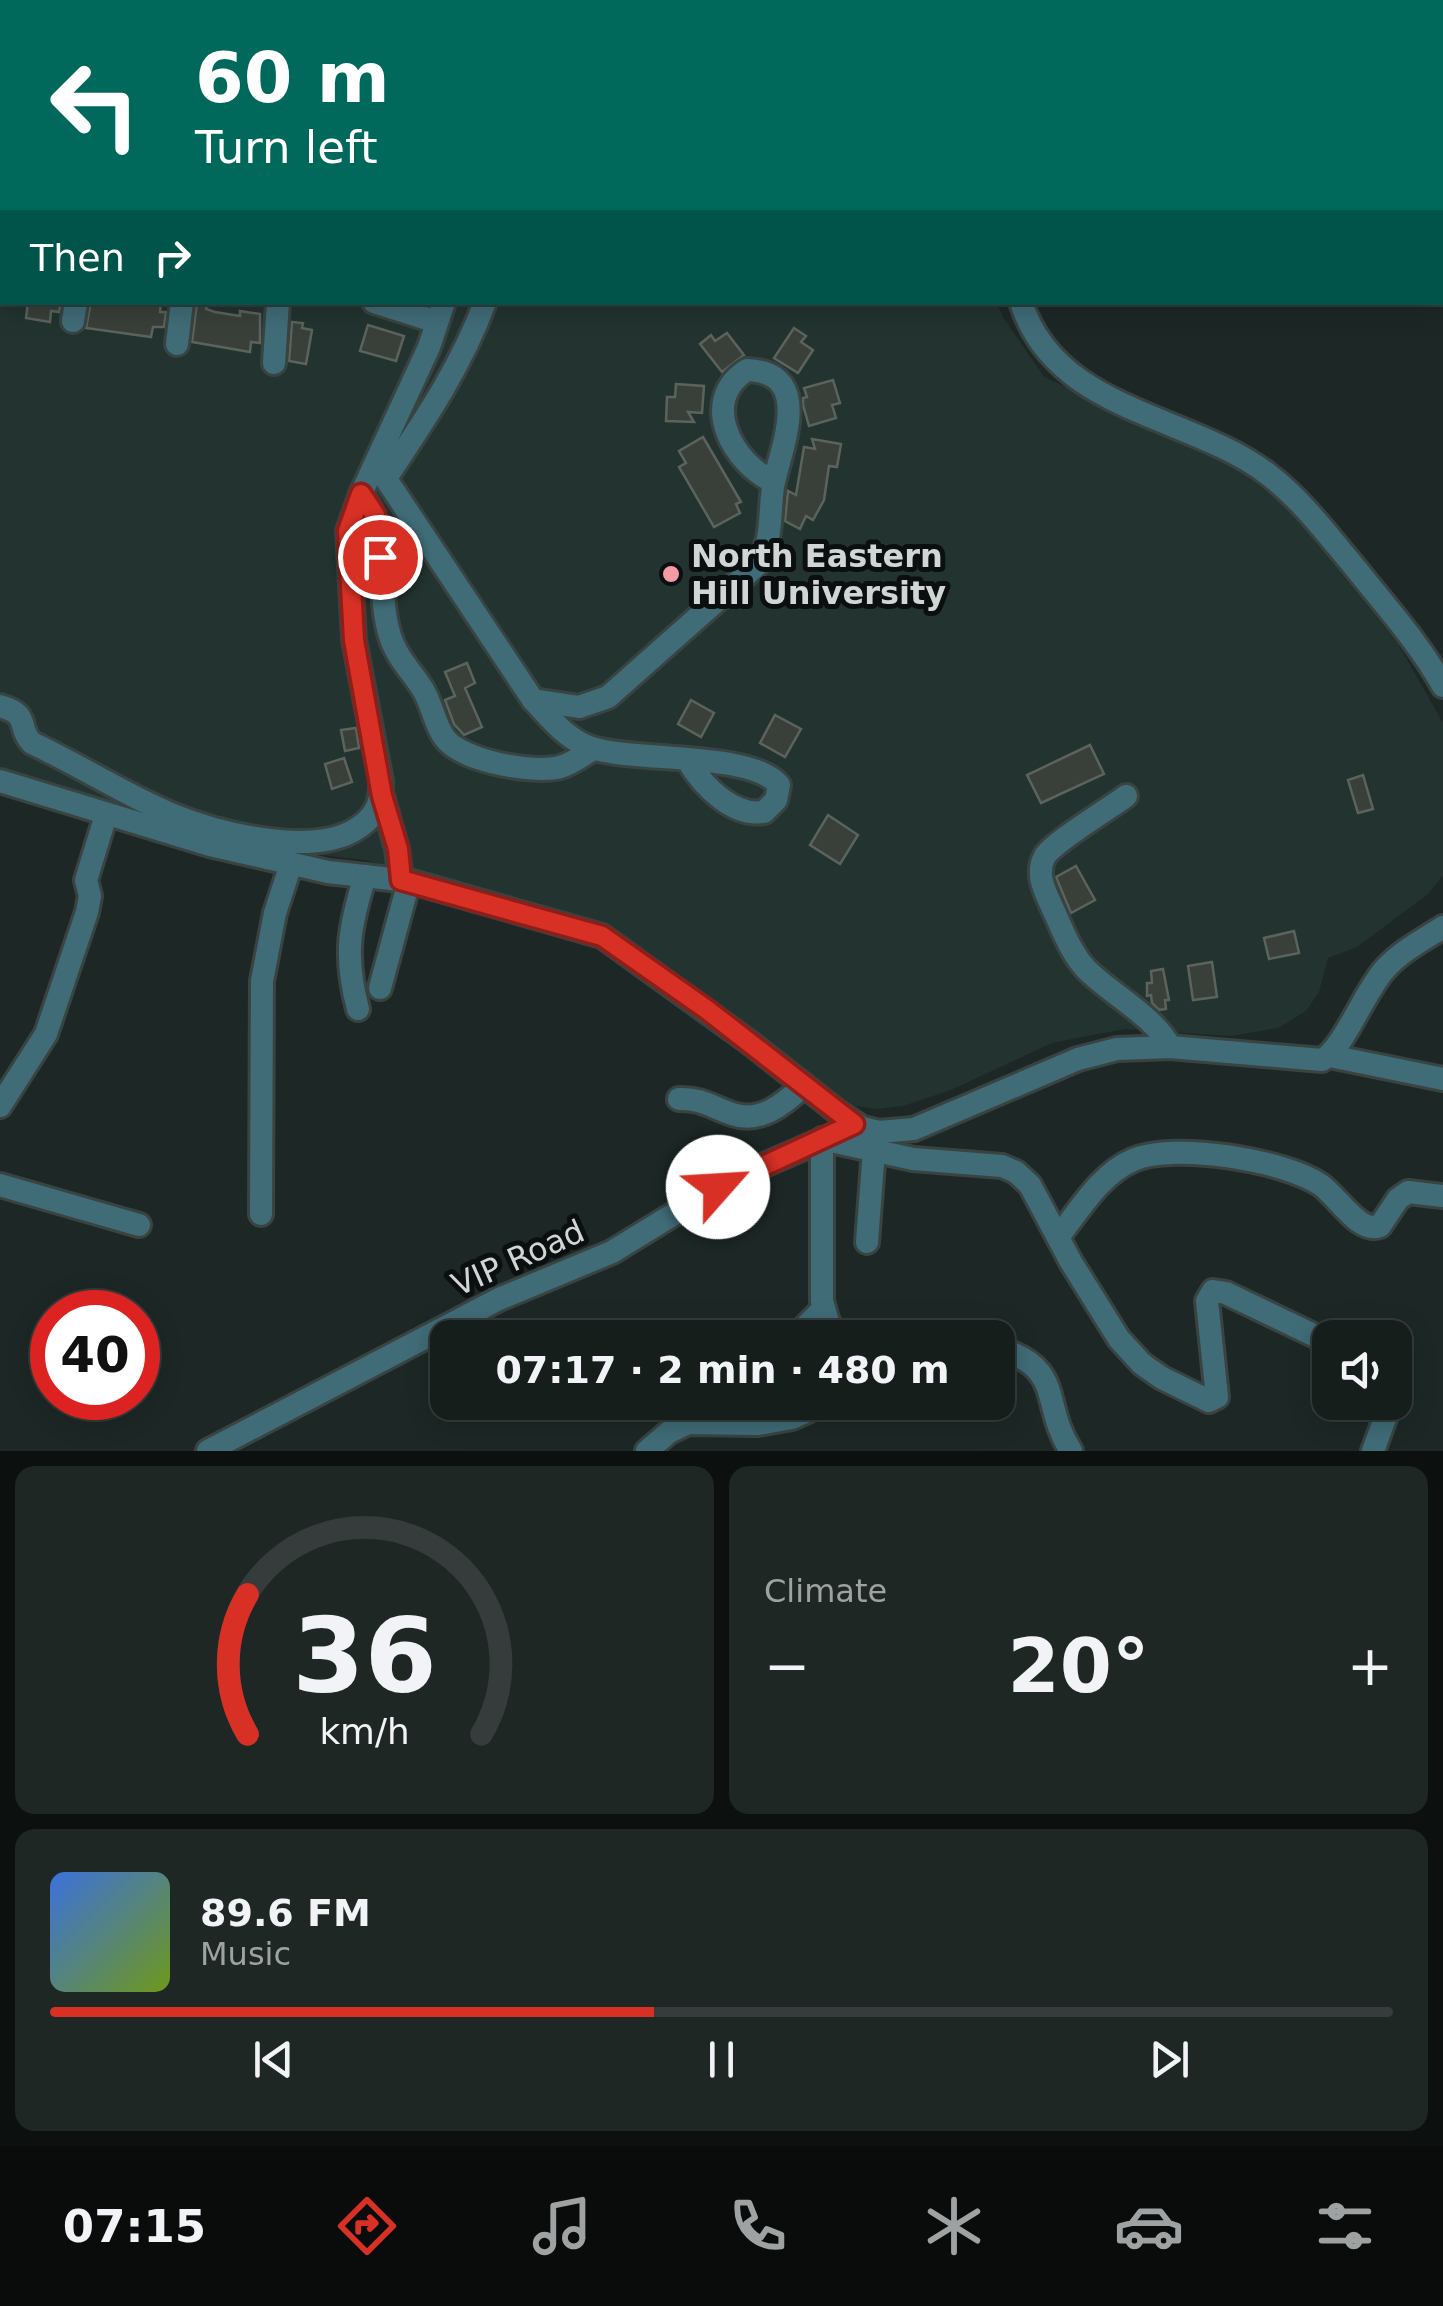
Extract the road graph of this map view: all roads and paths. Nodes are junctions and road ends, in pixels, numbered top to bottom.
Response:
1 (182, 305) edge
2 (278, 305) edge
3 (394, 305) edge
4 (484, 305) edge
5 (1021, 305) edge
6 (440, 312) edge
7 (177, 344) dead end
8 (274, 363) dead end
9 (381, 471) junction
10 (774, 482) dead end
11 (361, 494) junction
12 (1443, 686) edge
13 (533, 700) junction
14 (0, 706) edge
15 (593, 749) junction
16 (688, 761) dead end
17 (0, 782) edge
18 (382, 796) junction
19 (1126, 796) dead end
20 (106, 815) junction
21 (291, 864) junction
22 (366, 876) junction
23 (405, 880) junction
24 (1443, 927) edge
25 (380, 988) dead end
26 (358, 1009) dead end
27 (1170, 1047) junction
28 (1330, 1056) junction
29 (1443, 1080) edge
30 (803, 1086) junction
31 (679, 1099) dead end
32 (0, 1106) edge
33 (854, 1124) junction
34 (822, 1139) junction
35 (874, 1150) junction
36 (0, 1185) edge
37 (1443, 1196) edge
38 (261, 1214) dead end
39 (139, 1224) dead end
40 (1058, 1237) junction
41 (867, 1242) dead end
42 (823, 1309) junction
43 (812, 1320) edge
44 (829, 1320) edge
45 (1312, 1334) edge
46 (1015, 1353) edge
47 (781, 1420) edge
48 (1384, 1420) edge
49 (208, 1451) edge
50 (647, 1451) edge
51 (1071, 1451) edge
52 (1372, 1451) edge

1 - 7 street
2 - 8 street
3 - 6 street
4 - 9 street
5 - 12 street
6 - 9 street
9 - 11 street
9 - 13 street
10 - 13 street
11 - 15 street
11 - 18 street
13 - 15 street
14 - 18 street
15 - 16 street
17 - 20 street
18 - 23 street
19 - 27 street
20 - 21 street
20 - 32 street
21 - 22 street
21 - 38 street
22 - 23 street
22 - 26 street
23 - 25 street
23 - 30 street
24 - 28 street
27 - 28 street
27 - 33 street
28 - 29 street
30 - 31 street
30 - 33 street
33 - 34 street, VIP Road
34 - 35 street
34 - 42 street
34 - 49 street, VIP Road
35 - 40 street
35 - 41 street
36 - 39 street
37 - 40 street
40 - 45 street
42 - 43 street
42 - 44 street
46 - 51 street
47 - 50 street
48 - 52 street

